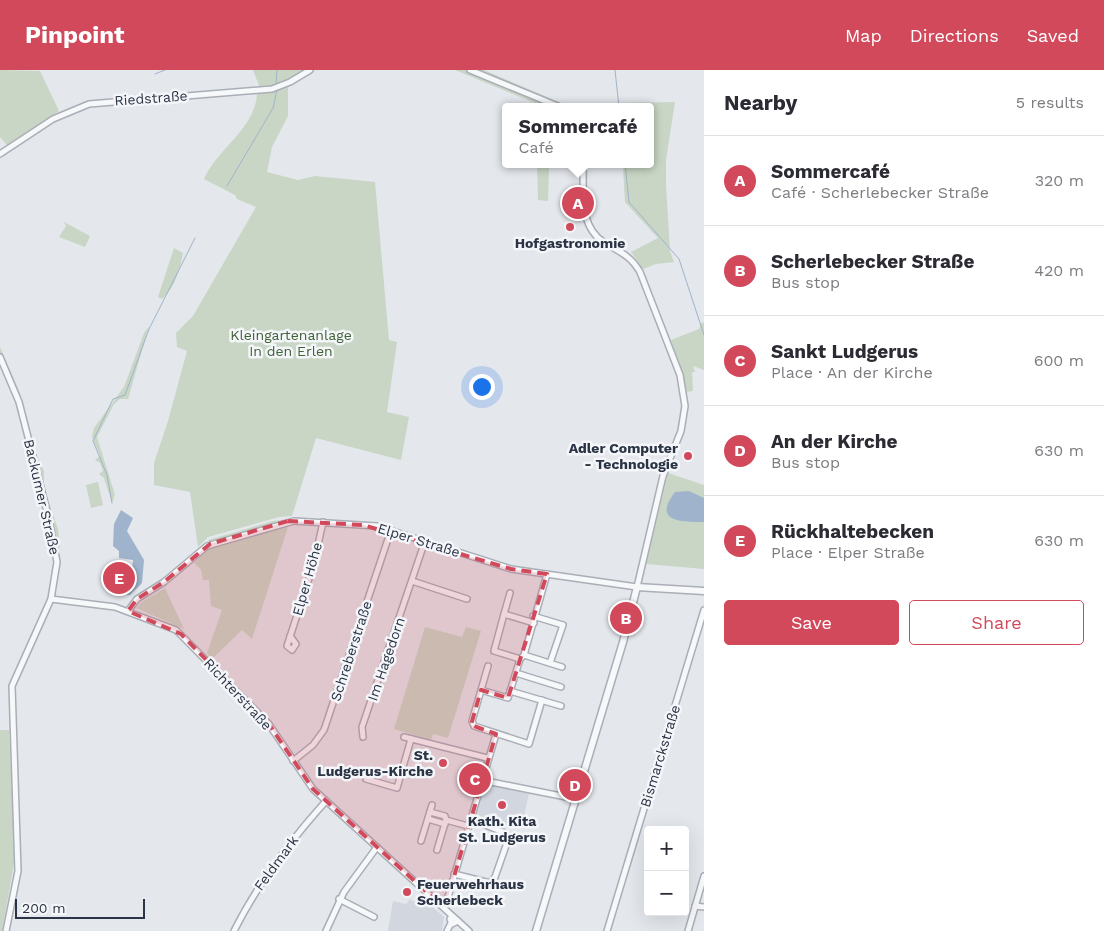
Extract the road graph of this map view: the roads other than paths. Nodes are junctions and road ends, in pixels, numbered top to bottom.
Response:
1 (310, 70) edge
2 (470, 70) edge
3 (550, 103) edge
4 (0, 154) edge
5 (583, 168) edge
6 (0, 357) edge
7 (323, 522) junction
8 (392, 530) junction
9 (425, 541) junction
10 (547, 574) junction
11 (412, 581) junction
12 (637, 587) junction
13 (704, 591) edge
14 (510, 593) dead end
15 (51, 599) junction
16 (467, 599) dead end
17 (704, 610) edge
18 (128, 611) junction
19 (504, 614) junction
20 (534, 616) junction
21 (534, 623) junction
22 (290, 636) dead end
23 (522, 657) junction
24 (550, 663) junction
25 (488, 666) dead end
26 (562, 667) dead end
27 (516, 672) junction
28 (561, 687) dead end
29 (481, 690) junction
30 (510, 691) junction
31 (542, 700) junction
32 (561, 706) dead end
33 (496, 734) junction
34 (363, 737) dead end
35 (404, 737) dead end
36 (411, 739) junction
37 (487, 758) junction
38 (293, 761) junction
39 (366, 779) dead end
40 (481, 780) junction
41 (576, 800) junction
42 (326, 801) junction
43 (432, 806) dead end
44 (430, 812) junction
45 (428, 819) junction
46 (470, 819) junction
47 (445, 822) junction
48 (468, 826) junction
49 (421, 841) dead end
50 (376, 847) junction
51 (437, 850) dead end
52 (454, 874) junction
53 (704, 876) edge
54 (493, 881) junction
55 (495, 887) dead end
56 (340, 899) junction
57 (441, 905) junction
58 (695, 906) junction
59 (704, 907) edge
60 (452, 916) junction
61 (374, 917) dead end
62 (458, 922) junction
63 (451, 923) junction
64 (6, 931) edge
65 (234, 931) edge
66 (326, 931) edge
67 (447, 931) edge
68 (469, 931) edge
69 (536, 931) edge
70 (607, 931) edge
71 (688, 931) edge

1 - 4 street, Riedstraße
2 - 3 street
5 - 12 street
6 - 15 street, Backumer Straße
7 - 8 street, Elper Straße
7 - 18 street, Elper Straße
7 - 22 street, Elper Höhe
8 - 9 street, Elper Straße
8 - 38 street, Schreberstraße
9 - 10 street, Elper Straße
9 - 11 street, Im Hagedorn
10 - 12 street, Elper Straße
10 - 20 street
11 - 16 street
11 - 34 street, Im Hagedorn
12 - 13 street, Elper Straße
12 - 41 street
14 - 19 street
15 - 18 street, Richterstraße
15 - 64 street, Backumer Straße
17 - 70 street, Bismarckstraße
18 - 38 street, Richterstraße
19 - 21 street
19 - 23 street
20 - 21 street
20 - 24 street
21 - 23 street
23 - 24 street
23 - 27 street
24 - 26 street
25 - 29 street
27 - 28 street
27 - 30 street
29 - 30 street
29 - 33 street
30 - 31 street
31 - 32 street
31 - 33 street
33 - 37 street
35 - 36 street
36 - 37 street
36 - 39 street
37 - 40 street
38 - 42 street, Richterstraße
40 - 41 street
40 - 46 street
41 - 69 street
42 - 50 street, Richterstraße
42 - 65 street, Feldmark
43 - 44 street
44 - 45 street
44 - 47 street
45 - 47 street
45 - 49 street
46 - 48 street
46 - 54 street
47 - 48 street
47 - 51 street
48 - 52 street
50 - 56 street
50 - 57 street, Richterstraße
52 - 54 street
52 - 57 street
53 - 58 street
54 - 55 street
56 - 61 street
56 - 66 street
57 - 60 street, Richterstraße
58 - 59 street
58 - 71 street
60 - 62 street, Richterstraße
60 - 63 street
62 - 63 street
62 - 68 street, Richterstraße
63 - 67 street

